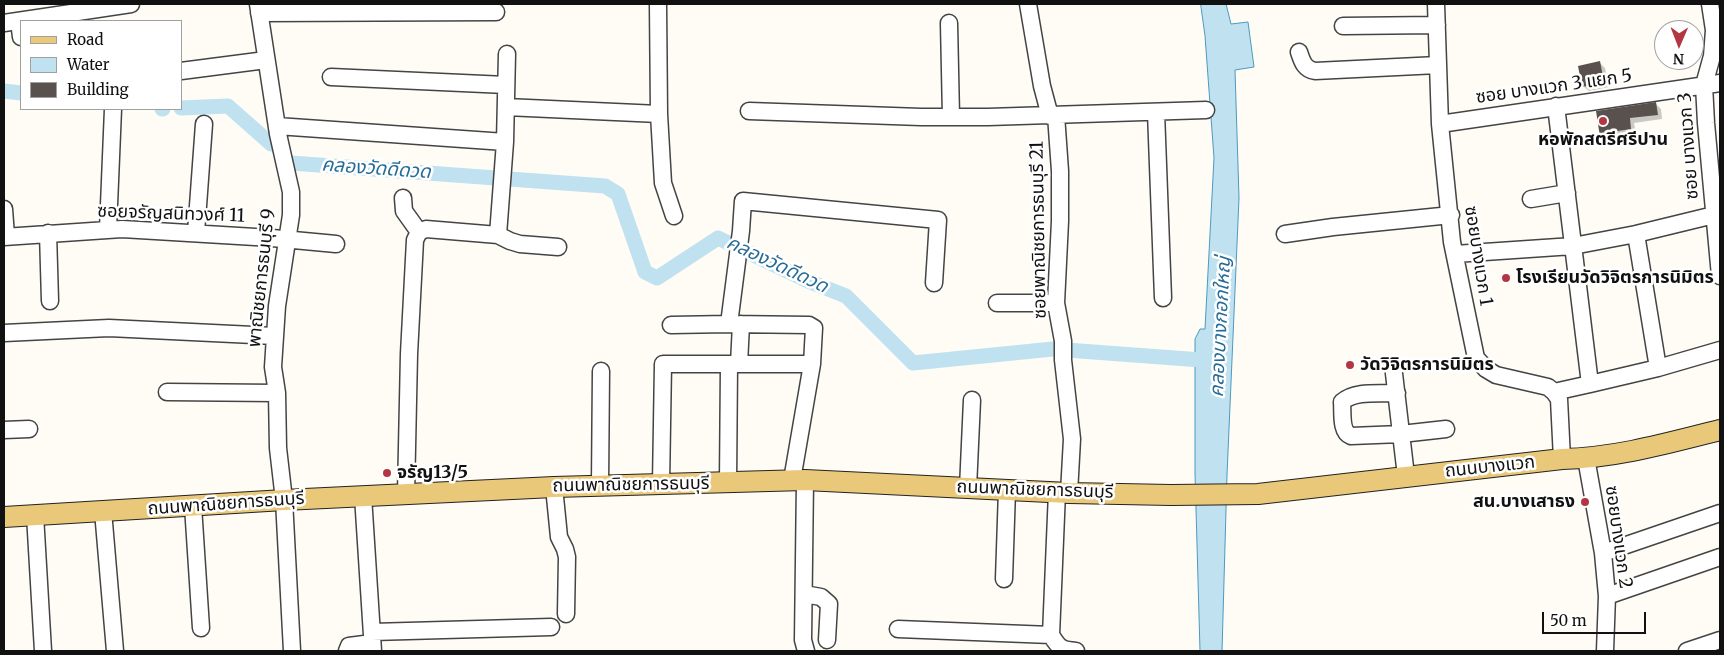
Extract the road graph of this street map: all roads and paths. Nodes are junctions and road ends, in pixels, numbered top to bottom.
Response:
1 (131, 4) edge
2 (658, 4) edge
3 (1028, 4) edge
4 (1436, 5) edge
5 (259, 8) edge
6 (401, 8) edge
7 (1711, 9) edge
8 (496, 12) dead end
9 (106, 15) edge
10 (68, 20) edge
11 (949, 23) dead end
12 (1437, 24) junction
13 (1343, 26) dead end
14 (1299, 52) dead end
15 (507, 54) dead end
16 (266, 60) junction
17 (1438, 65) junction
18 (182, 71) edge
19 (331, 77) dead end
20 (1712, 84) edge
21 (506, 85) junction
22 (1556, 106) junction
23 (506, 108) junction
24 (113, 110) edge
25 (1206, 110) dead end
26 (749, 111) dead end
27 (1156, 112) junction
28 (660, 114) junction
29 (1053, 115) junction
30 (951, 117) junction
31 (204, 124) dead end
32 (1440, 124) junction
33 (277, 126) junction
34 (506, 142) junction
35 (1567, 192) junction
36 (1716, 192) edge
37 (403, 198) dead end
38 (1531, 199) dead end
39 (4, 209) edge
40 (1451, 215) junction
41 (1714, 215) junction
42 (674, 216) dead end
43 (108, 228) junction
44 (419, 232) junction
45 (48, 233) junction
46 (196, 233) junction
47 (1285, 234) dead end
48 (1636, 234) junction
49 (498, 235) junction
50 (5, 236) edge
51 (287, 240) junction
52 (1718, 241) edge
53 (336, 244) dead end
54 (1573, 246) junction
55 (558, 247) dead end
56 (1455, 254) junction
57 (1720, 276) edge
58 (934, 283) dead end
59 (1162, 298) dead end
60 (50, 301) dead end
61 (997, 303) dead end
62 (1056, 303) junction
63 (735, 324) junction
64 (671, 326) dead end
65 (4, 333) edge
66 (274, 336) junction
67 (1720, 350) edge
68 (734, 364) junction
69 (812, 364) junction
70 (1393, 365) dead end
71 (1658, 368) junction
72 (601, 371) dead end
73 (1590, 384) junction
74 (167, 392) dead end
75 (1397, 392) junction
76 (1554, 392) junction
77 (276, 393) junction
78 (972, 400) dead end
79 (28, 429) dead end
80 (1446, 429) dead end
81 (4, 430) edge
82 (1720, 430) edge
83 (1401, 434) junction
84 (1586, 458) junction
85 (1562, 459) junction
86 (1406, 476) junction
87 (798, 480) junction
88 (728, 482) junction
89 (661, 484) junction
90 (600, 485) junction
91 (554, 487) junction
92 (968, 488) junction
93 (1007, 490) junction
94 (1063, 492) junction
95 (406, 494) junction
96 (1258, 494) joint
97 (363, 496) junction
98 (284, 500) junction
99 (193, 506) junction
100 (103, 511) junction
101 (1720, 513) edge
102 (35, 515) junction
103 (4, 517) edge
104 (1603, 553) junction
105 (1720, 557) edge
106 (1004, 579) dead end
107 (804, 594) junction
108 (1607, 596) junction
109 (566, 614) dead end
110 (552, 627) dead end
111 (201, 628) dead end
112 (898, 629) dead end
113 (1051, 635) junction
114 (827, 640) dead end
115 (1720, 640) edge
116 (372, 642) edge
117 (43, 651) edge
118 (115, 651) edge
119 (292, 651) edge
120 (347, 651) edge
121 (806, 651) edge
122 (1076, 651) edge
123 (1605, 651) edge
124 (1687, 651) edge

1 - 9 street
2 - 28 street
3 - 29 street, ซอยพาณิชยการธนบุรี 21
4 - 12 street, ซอยบางแวก 1
5 - 6 street
5 - 16 street, พาณิชยการธนบุรี 9
6 - 8 street
7 - 20 street, ซอย บางแวก 3
9 - 10 street
11 - 30 street
12 - 13 street
12 - 17 street, ซอยบางแวก 1
14 - 17 street
15 - 21 street
16 - 18 street
16 - 33 street, พาณิชยการธนบุรี 9
17 - 32 street, ซอยบางแวก 1
19 - 21 street
20 - 22 street, ซอย บางแวก 3 แยก 5
20 - 36 street, ซอย บางแวก 3
21 - 23 street
22 - 32 street, ซอย บางแวก 3 แยก 5
22 - 35 street
23 - 28 street
23 - 34 street
24 - 43 street
25 - 27 street
26 - 30 street
27 - 29 street
27 - 59 street
28 - 42 street
29 - 30 street
29 - 62 street, ซอยพาณิชยการธนบุรี 21
31 - 46 street
32 - 40 street, ซอยบางแวก 1
33 - 34 street
33 - 51 street, พาณิชยการธนบุรี 9
34 - 49 street
35 - 38 street
35 - 54 street
36 - 41 street, ซอย บางแวก 3
37 - 44 street
39 - 50 street
40 - 47 street
40 - 56 street, ซอยบางแวก 1
41 - 48 street
41 - 52 street, ซอย บางแวก 3
43 - 45 street, ซอยจรัญสนิทวงศ์ 11
43 - 46 street, ซอยจรัญสนิทวงศ์ 11
44 - 49 street
44 - 95 street
45 - 50 street, ซอยจรัญสนิทวงศ์ 11
45 - 60 street
46 - 51 street, ซอยจรัญสนิทวงศ์ 11
48 - 54 street
48 - 71 street
49 - 55 street
51 - 53 street, ซอยจรัญสนิทวงศ์ 11
51 - 66 street, พาณิชยการธนบุรี 9
52 - 57 street, ซอย บางแวก 3
54 - 56 street
54 - 73 street
56 - 76 street, ซอยบางแวก 1
58 - 63 street
61 - 62 street
62 - 94 street, ซอยพาณิชยการธนบุรี 21
63 - 64 street
63 - 68 street
63 - 69 street
65 - 66 street
66 - 77 street, พาณิชยการธนบุรี 9
67 - 71 street
68 - 69 street
68 - 88 street
68 - 89 street
69 - 87 street
70 - 75 street
71 - 73 street
72 - 90 street
73 - 76 street
74 - 77 street
75 - 83 street
75 - 83 street
76 - 85 street
77 - 98 street, พาณิชยการธนบุรี 9
78 - 92 street
79 - 81 street
80 - 83 street
82 - 84 main road, ถนนบางแวก
83 - 86 street
84 - 85 main road, ถนนบางแวก
84 - 104 street, ซอยบางแวก 2
85 - 86 main road, ถนนบางแวก
86 - 96 main road, ถนนบางแวก
87 - 88 main road, ถนนพาณิชยการธนบุรี
87 - 92 main road, ถนนพาณิชยการธนบุรี
87 - 107 street
88 - 89 main road, ถนนพาณิชยการธนบุรี
89 - 90 main road, ถนนพาณิชยการธนบุรี
90 - 91 main road, ถนนพาณิชยการธนบุรี
91 - 95 main road, ถนนพาณิชยการธนบุรี
91 - 109 street
92 - 93 main road, ถนนพาณิชยการธนบุรี
93 - 94 main road, ถนนพาณิชยการธนบุรี
93 - 106 street
94 - 96 main road, ถนนพาณิชยการธนบุรี
94 - 113 street, ซอยพาณิชยการธนบุรี 21
95 - 97 main road, ถนนพาณิชยการธนบุรี
97 - 98 main road, ถนนพาณิชยการธนบุรี
97 - 116 street
98 - 99 main road, ถนนพาณิชยการธนบุรี
98 - 119 street, พาณิชยการธนบุรี 9
99 - 100 main road, ถนนพาณิชยการธนบุรี
99 - 111 street
100 - 102 main road, ถนนพาณิชยการธนบุรี
100 - 118 street
101 - 104 street
102 - 103 main road, ถนนพาณิชยการธนบุรี
102 - 117 street
104 - 108 street, ซอยบางแวก 2
105 - 108 street
107 - 114 street
107 - 121 street
108 - 123 street, ซอยบางแวก 2
110 - 116 street
112 - 113 street
113 - 122 street
115 - 124 street
116 - 120 street

